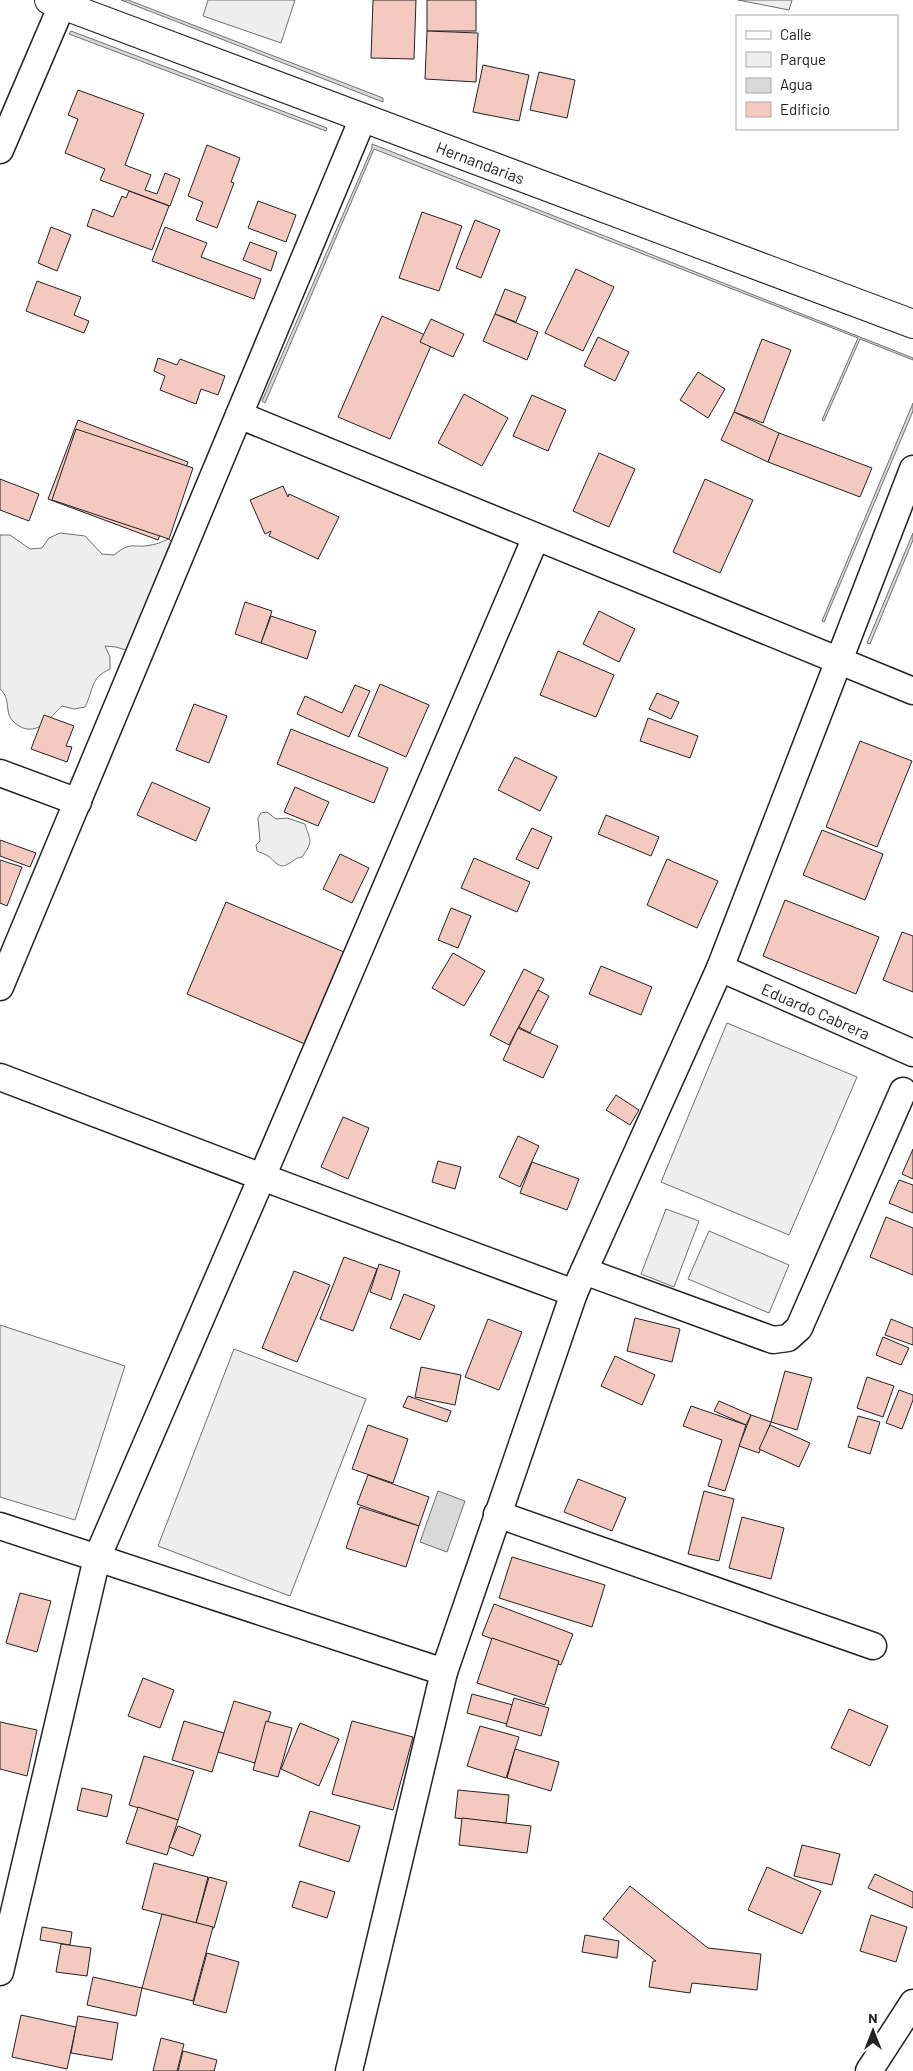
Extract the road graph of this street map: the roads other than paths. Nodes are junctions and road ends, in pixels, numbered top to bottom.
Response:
1 (55, 2) edge
2 (363, 118) junction
3 (0, 150) edge
4 (913, 324) edge
5 (239, 415) junction
6 (913, 469) edge
7 (536, 537) junction
8 (839, 661) junction
9 (913, 691) edge
10 (0, 773) edge
11 (78, 802) junction
12 (720, 968) junction
13 (0, 987) edge
14 (913, 1053) edge
15 (0, 1077) edge
16 (903, 1091) dead end
17 (262, 1177) junction
18 (579, 1282) junction
19 (497, 1514) junction
20 (0, 1526) edge
21 (97, 1558) junction
22 (873, 1646) dead end
23 (444, 1672) junction
24 (0, 1972) edge
25 (913, 2002) edge
26 (349, 2071) edge
27 (869, 2071) edge

1 - 2 street, Hernandarias
1 - 3 street
2 - 4 street, Hernandarias
2 - 5 street
5 - 7 street
5 - 11 street
6 - 8 street
7 - 8 street
7 - 17 street
8 - 9 street
8 - 12 street
10 - 11 street
11 - 13 street
12 - 14 street, Eduardo Cabrera
12 - 18 street
15 - 17 street
16 - 18 street
17 - 18 street
17 - 21 street
18 - 19 street
19 - 22 street
19 - 23 street
20 - 21 street
21 - 23 street
21 - 24 street
23 - 26 street
25 - 27 street

